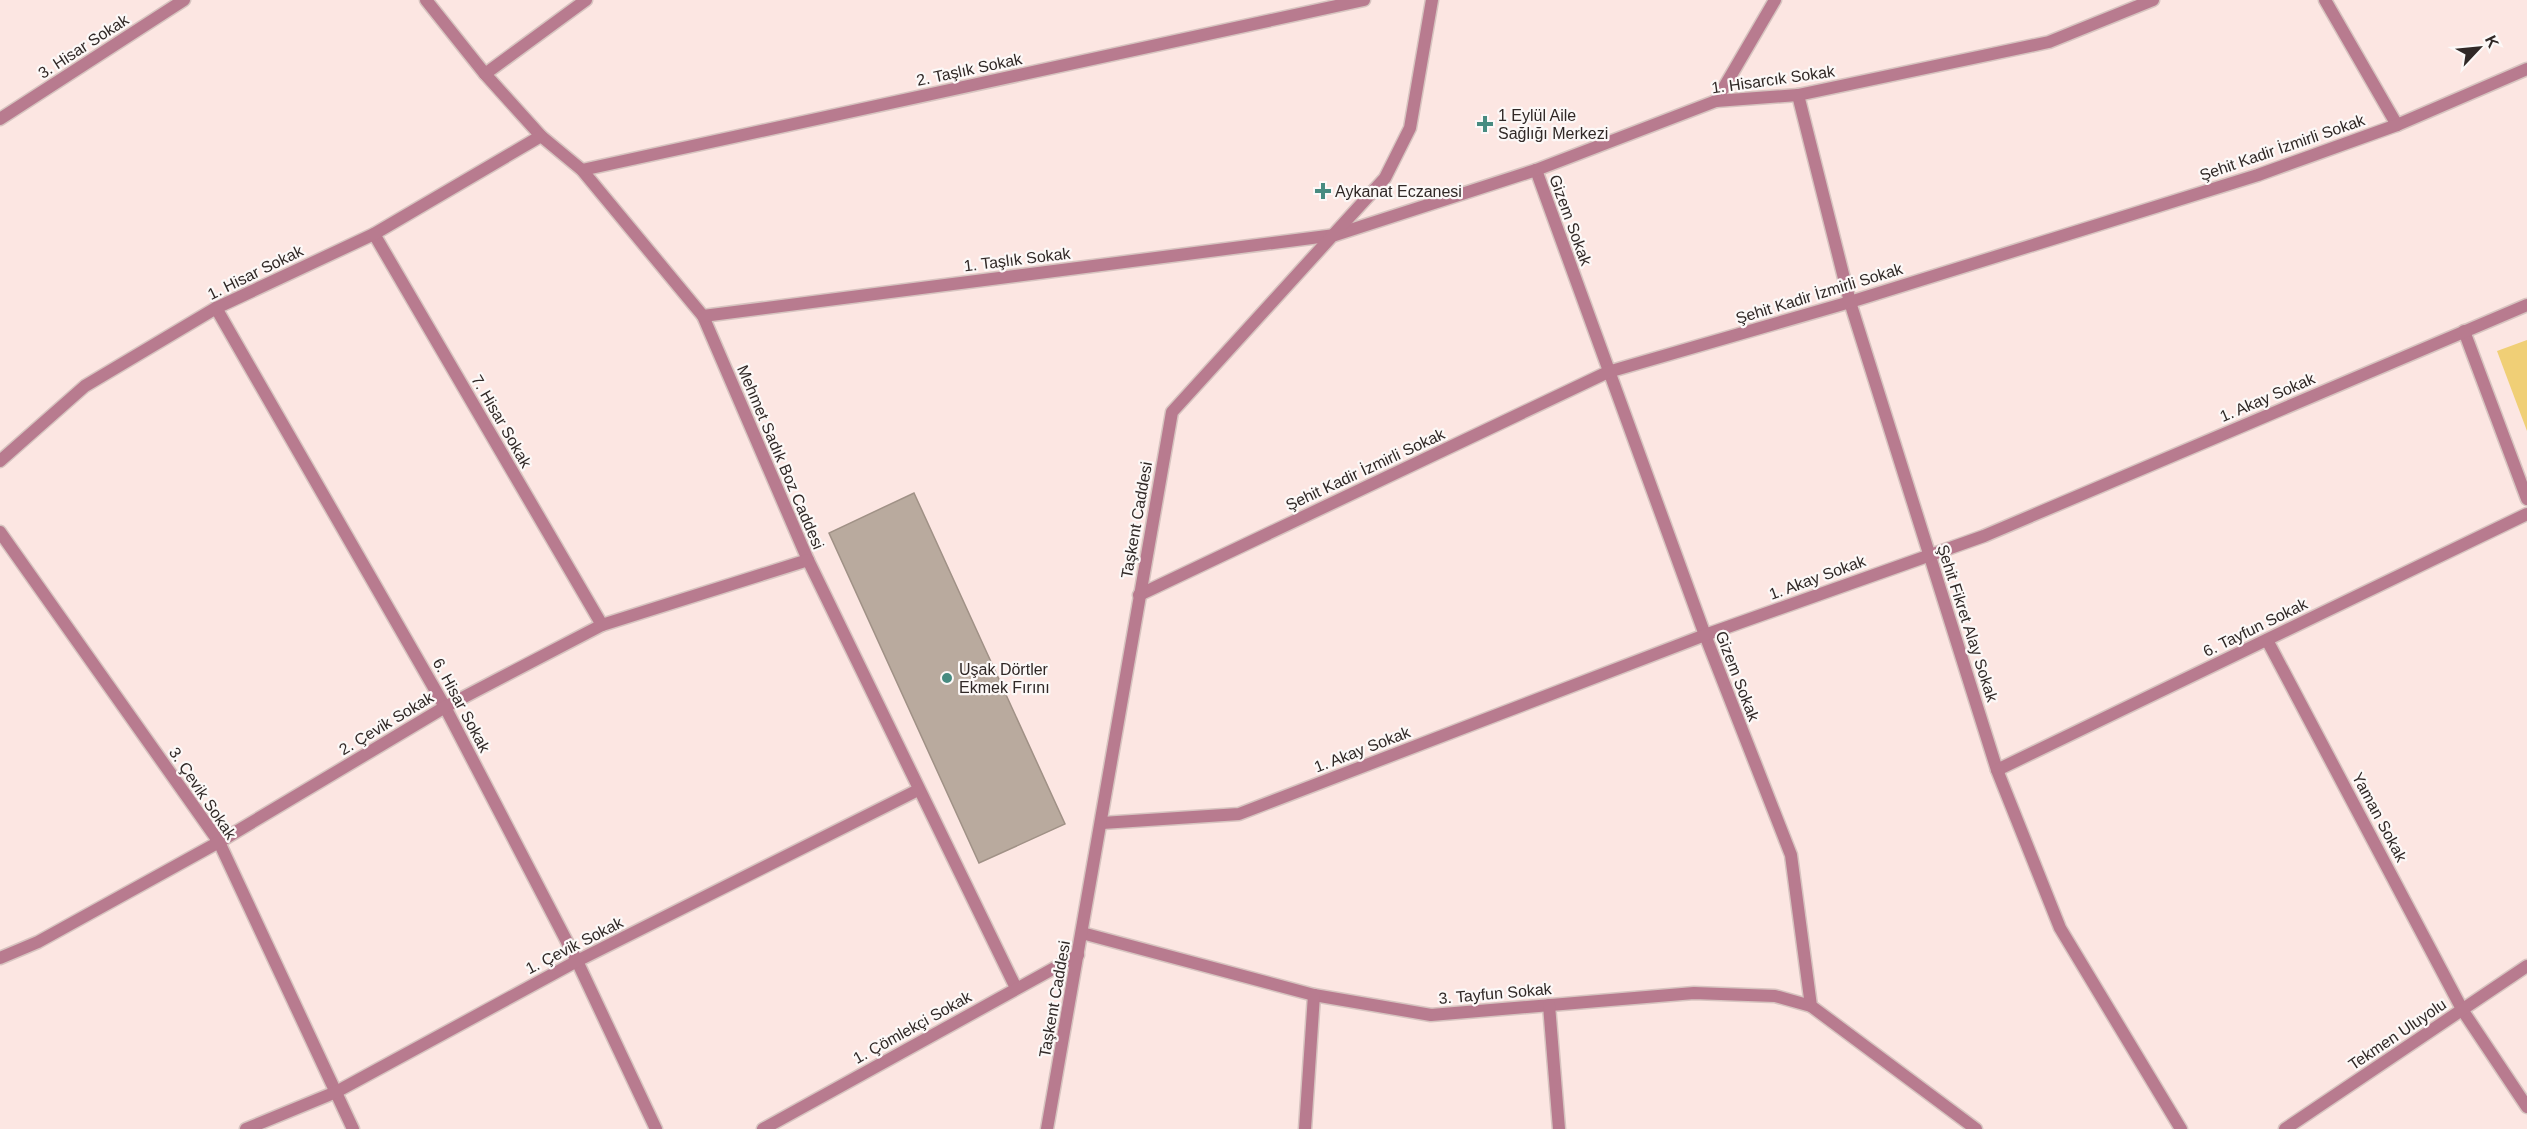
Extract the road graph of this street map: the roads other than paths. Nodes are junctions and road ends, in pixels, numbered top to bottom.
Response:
1 (184, 0) edge
2 (426, 0) edge
3 (586, 0) edge
4 (1364, 0) edge
5 (1432, 0) edge
6 (1775, 0) edge
7 (2153, 0) edge
8 (2325, 0) edge
9 (2527, 69) edge
10 (485, 74) junction
11 (1798, 95) junction
12 (1716, 101) junction
13 (0, 119) edge
14 (2397, 125) junction
15 (541, 136) junction
16 (582, 170) junction
17 (1536, 170) junction
18 (374, 234) junction
19 (1335, 235) junction
20 (1850, 302) junction
21 (2527, 304) edge
22 (216, 308) junction
23 (703, 316) junction
24 (2464, 331) junction
25 (1608, 372) junction
26 (0, 461) edge
27 (2527, 498) edge
28 (2527, 514) edge
29 (0, 532) edge
30 (1928, 554) junction
31 (808, 560) junction
32 (1140, 595) junction
33 (602, 625) junction
34 (1704, 635) junction
35 (2267, 640) junction
36 (445, 706) junction
37 (1997, 770) junction
38 (918, 790) junction
39 (1102, 823) junction
40 (219, 842) junction
41 (1082, 933) junction
42 (1078, 956) junction
43 (0, 958) edge
44 (577, 961) junction
45 (2527, 966) edge
46 (1016, 988) junction
47 (1314, 995) junction
48 (1549, 1005) junction
49 (1811, 1006) junction
50 (2463, 1011) junction
51 (336, 1092) junction
52 (2527, 1107) edge
53 (246, 1129) edge
54 (353, 1129) edge
55 (656, 1129) edge
56 (763, 1129) edge
57 (1047, 1129) edge
58 (1305, 1129) edge
59 (1559, 1129) edge
60 (1976, 1129) edge
61 (2181, 1129) edge
62 (2284, 1129) edge

1 - 13 street, 3. Hisar Sokak
2 - 10 street, Mehmet Sadık Boz Caddesi
3 - 10 street
4 - 16 street, 2. Taşlık Sokak
5 - 19 street, Taşkent Caddesi
6 - 12 street
7 - 11 street, 1. Hisarcık Sokak
8 - 14 street
9 - 14 street, Şehit Kadir İzmirli Sokak
10 - 15 street, Mehmet Sadık Boz Caddesi
11 - 12 street, 1. Hisarcık Sokak
11 - 20 street, Şehit Fikret Alay Sokak
12 - 17 street, 1. Hisarcık Sokak
14 - 20 street, Şehit Kadir İzmirli Sokak
15 - 16 street, Mehmet Sadık Boz Caddesi
15 - 18 street, 1. Hisar Sokak
16 - 23 street, Mehmet Sadık Boz Caddesi
17 - 19 street, 1. Hisarcık Sokak
17 - 25 street, Gizem Sokak
18 - 22 street, 1. Hisar Sokak
18 - 33 street, 7. Hisar Sokak
19 - 23 street, 1. Taşlık Sokak
19 - 32 street, Taşkent Caddesi
20 - 25 street, Şehit Kadir İzmirli Sokak
20 - 30 street, Şehit Fikret Alay Sokak
21 - 24 street, 1. Akay Sokak
22 - 26 street, 1. Hisar Sokak
22 - 36 street, 6. Hisar Sokak
23 - 31 street, Mehmet Sadık Boz Caddesi
24 - 27 street
24 - 30 street, 1. Akay Sokak
25 - 32 street, Şehit Kadir İzmirli Sokak
25 - 34 street, Gizem Sokak
28 - 35 street, 6. Tayfun Sokak
29 - 40 street, 3. Çevik Sokak
30 - 34 street, 1. Akay Sokak
30 - 37 street, Şehit Fikret Alay Sokak
31 - 33 street, 2. Çevik Sokak
31 - 38 street, Mehmet Sadık Boz Caddesi
32 - 39 street, Taşkent Caddesi
33 - 36 street, 2. Çevik Sokak
34 - 39 street, 1. Akay Sokak
34 - 49 street, Gizem Sokak
35 - 37 street, 6. Tayfun Sokak
35 - 50 street, Yaman Sokak
36 - 40 street, 2. Çevik Sokak
36 - 44 street, 6. Hisar Sokak
37 - 61 street, Şehit Fikret Alay Sokak
38 - 44 street, 1. Çevik Sokak
38 - 46 street, Mehmet Sadık Boz Caddesi
39 - 41 street, Taşkent Caddesi
40 - 43 street, 2. Çevik Sokak
40 - 51 street, 3. Çevik Sokak
41 - 42 street, Taşkent Caddesi
41 - 47 street, 3. Tayfun Sokak
42 - 46 street, 1. Çömlekçi Sokak
42 - 57 street, Taşkent Caddesi
44 - 51 street, 1. Çevik Sokak
44 - 55 street, 6. Hisar Sokak
45 - 50 street, Tekmen Uluyolu
46 - 56 street, 1. Çömlekçi Sokak
47 - 48 street, 3. Tayfun Sokak
47 - 58 street
48 - 49 street, 3. Tayfun Sokak
48 - 59 street
49 - 60 street
50 - 52 street, Yaman Sokak
50 - 62 street, Tekmen Uluyolu
51 - 53 street, 1. Çevik Sokak
51 - 54 street, 3. Çevik Sokak

